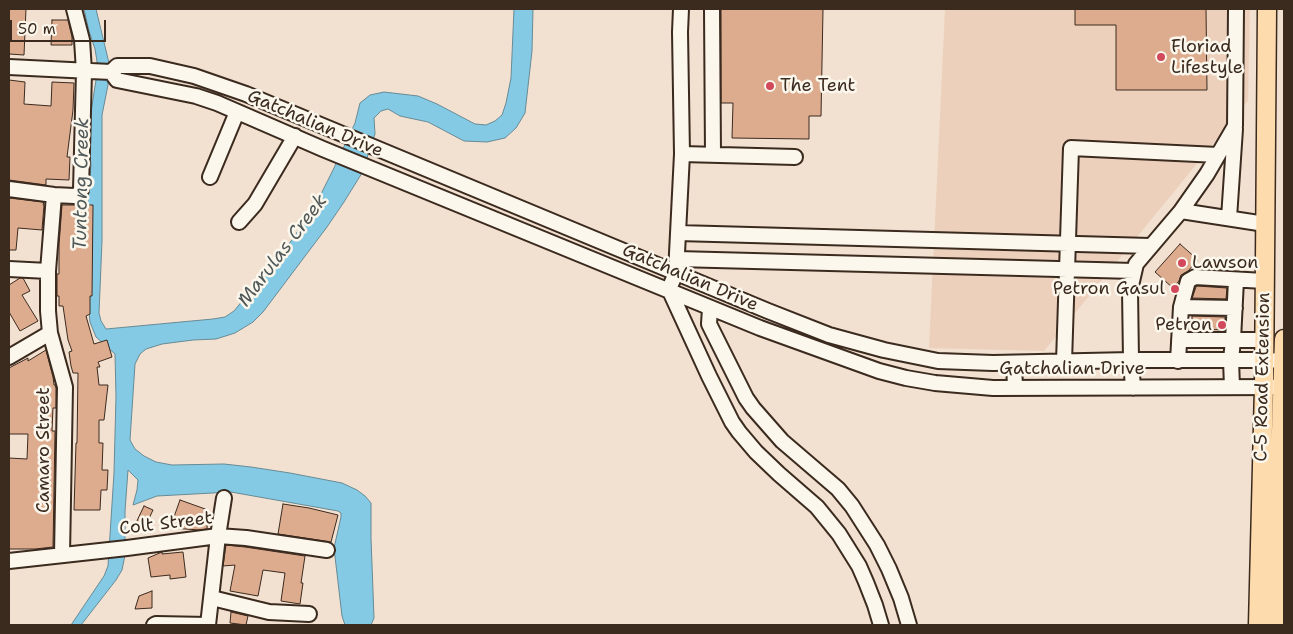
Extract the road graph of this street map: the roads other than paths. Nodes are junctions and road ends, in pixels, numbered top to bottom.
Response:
1 (74, 9) edge
2 (681, 9) edge
3 (712, 9) edge
4 (1236, 9) edge
5 (1267, 9) edge
6 (150, 66) junction
7 (9, 67) edge
8 (89, 72) junction
9 (110, 72) junction
10 (145, 85) junction
11 (238, 112) junction
12 (1235, 126) junction
13 (295, 136) junction
14 (682, 154) junction
15 (713, 155) junction
16 (1218, 155) junction
17 (795, 157) dead end
18 (210, 177) dead end
19 (9, 189) edge
20 (54, 195) junction
21 (1181, 211) junction
22 (1229, 218) junction
23 (239, 222) dead end
24 (1265, 224) junction
25 (678, 234) junction
26 (1068, 244) junction
27 (1150, 246) junction
28 (676, 266) junction
29 (9, 269) edge
30 (1067, 269) junction
31 (48, 271) junction
32 (1134, 271) junction
33 (1236, 280) junction
34 (1264, 280) junction
35 (669, 290) junction
36 (1181, 307) junction
37 (710, 308) junction
38 (1235, 308) junction
39 (50, 334) junction
40 (1284, 339) edge
41 (1179, 340) junction
42 (1234, 340) junction
43 (1264, 340) junction
44 (9, 357) edge
45 (1131, 360) junction
46 (1231, 360) junction
47 (1264, 360) junction
48 (1178, 361) junction
49 (1284, 361) edge
50 (1064, 362) junction
51 (1014, 363) junction
52 (1232, 387) junction
53 (1264, 387) junction
54 (1015, 388) junction
55 (1133, 388) junction
56 (1283, 388) edge
57 (1282, 455) edge
58 (224, 498) dead end
59 (1281, 518) edge
60 (218, 536) junction
61 (327, 550) dead end
62 (62, 555) junction
63 (9, 561) edge
64 (212, 598) junction
65 (309, 614) dead end
66 (154, 625) edge
67 (208, 625) edge
68 (881, 625) edge
69 (909, 625) edge
70 (1258, 625) edge
71 (1276, 625) edge

1 - 8 street
2 - 14 street
3 - 15 street
4 - 12 street
5 - 24 main road, C-5 Road Extension
6 - 9 street, Gatchalian Drive
6 - 10 street
6 - 28 street, Gatchalian Drive
7 - 8 street, Gatchalian Drive
8 - 9 street, Gatchalian Drive
8 - 20 street
9 - 10 street, Gatchalian Drive
10 - 11 street, Gatchalian Drive
11 - 13 street, Gatchalian Drive
11 - 18 street
12 - 16 street
12 - 22 street
13 - 23 street
13 - 35 street, Gatchalian Drive
14 - 15 street
14 - 25 street
15 - 17 street
16 - 21 street
16 - 26 street
19 - 20 street
20 - 31 street, Camaro Street
21 - 22 street
21 - 27 street
22 - 24 street
24 - 34 main road, C-5 Road Extension
25 - 26 street
25 - 28 street
26 - 27 street
26 - 30 street
27 - 32 street
28 - 30 street
28 - 35 street
28 - 51 street, Gatchalian Drive
29 - 31 street
30 - 32 street
30 - 50 street
31 - 39 street, Camaro Street
32 - 45 street
33 - 34 street
33 - 36 street
33 - 38 street
34 - 43 main road, C-5 Road Extension
35 - 37 street, Gatchalian Drive
35 - 68 street
36 - 38 street
36 - 41 street
37 - 54 street, Gatchalian Drive
37 - 69 street
38 - 42 street
39 - 44 street
39 - 62 street, Camaro Street
40 - 49 main road, C-5 Road Extension
41 - 42 street
41 - 48 street
42 - 43 street
42 - 46 street
43 - 47 main road, C-5 Road Extension
45 - 48 street, Gatchalian Drive
45 - 50 street, Gatchalian Drive
45 - 55 street
46 - 47 street, Gatchalian Drive
46 - 48 street, Gatchalian Drive
46 - 52 street
47 - 49 street, Gatchalian Drive
47 - 53 main road, C-5 Road Extension
49 - 56 main road, C-5 Road Extension
50 - 51 street, Gatchalian Drive
51 - 54 street
52 - 53 street, Gatchalian Drive
52 - 55 street, Gatchalian Drive
53 - 56 street, Gatchalian Drive
53 - 70 main road, C-5 Road Extension
54 - 55 street, Gatchalian Drive
56 - 57 main road, C-5 Road Extension
57 - 59 main road, C-5 Road Extension
58 - 60 street
59 - 71 main road, C-5 Road Extension
60 - 61 street, Colt Street
60 - 62 street, Colt Street
60 - 64 street
62 - 63 street, Colt Street
64 - 65 street
64 - 67 street
66 - 67 street

